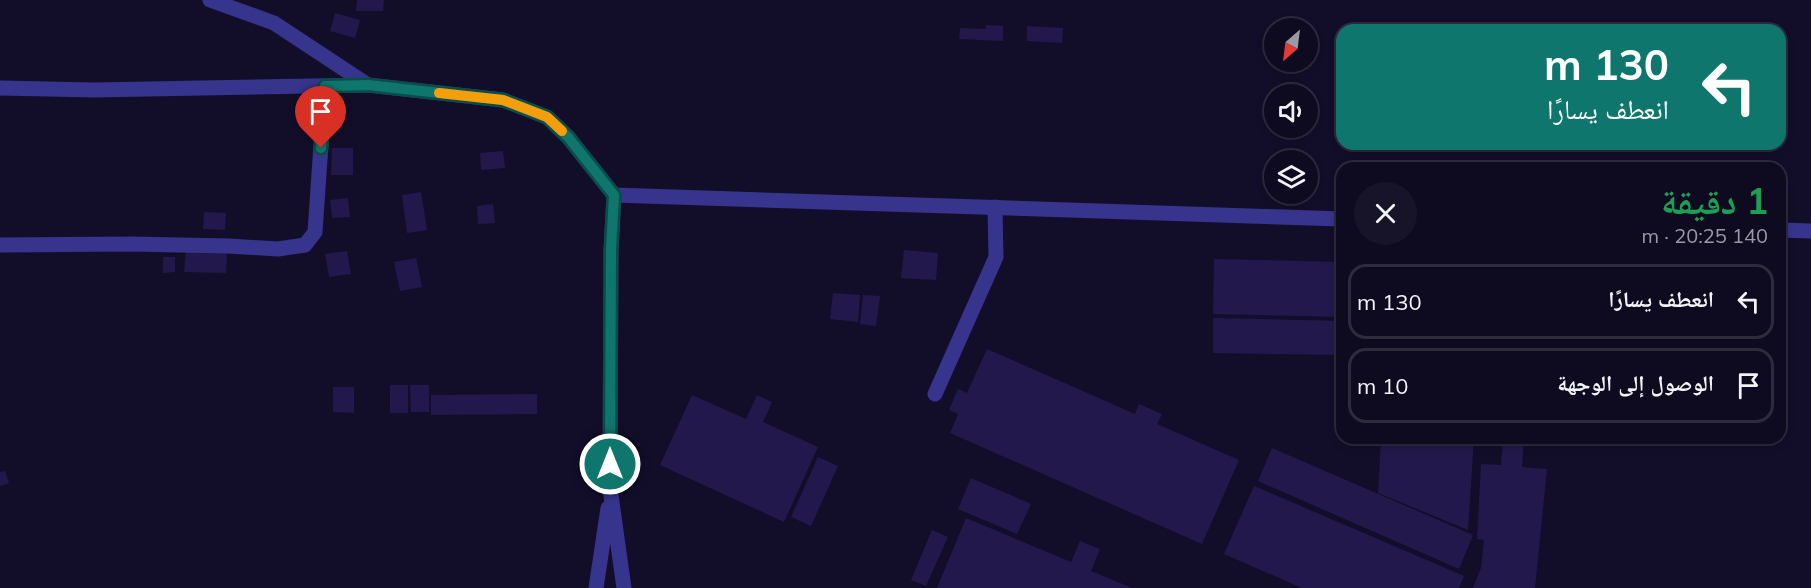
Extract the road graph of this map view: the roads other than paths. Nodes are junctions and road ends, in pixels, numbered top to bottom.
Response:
1 (210, 0) edge
2 (368, 85) junction
3 (325, 86) junction
4 (0, 88) edge
5 (614, 195) junction
6 (995, 207) junction
7 (1336, 219) edge
8 (1786, 230) edge
9 (1811, 231) edge
10 (0, 244) edge
11 (934, 394) dead end
12 (610, 488) junction
13 (596, 588) edge
14 (624, 588) edge

1 - 2 street
2 - 3 street
2 - 5 street
3 - 4 street
3 - 10 street
5 - 6 street
5 - 12 street
6 - 7 street
6 - 11 street
8 - 9 street
12 - 13 street
12 - 14 street

